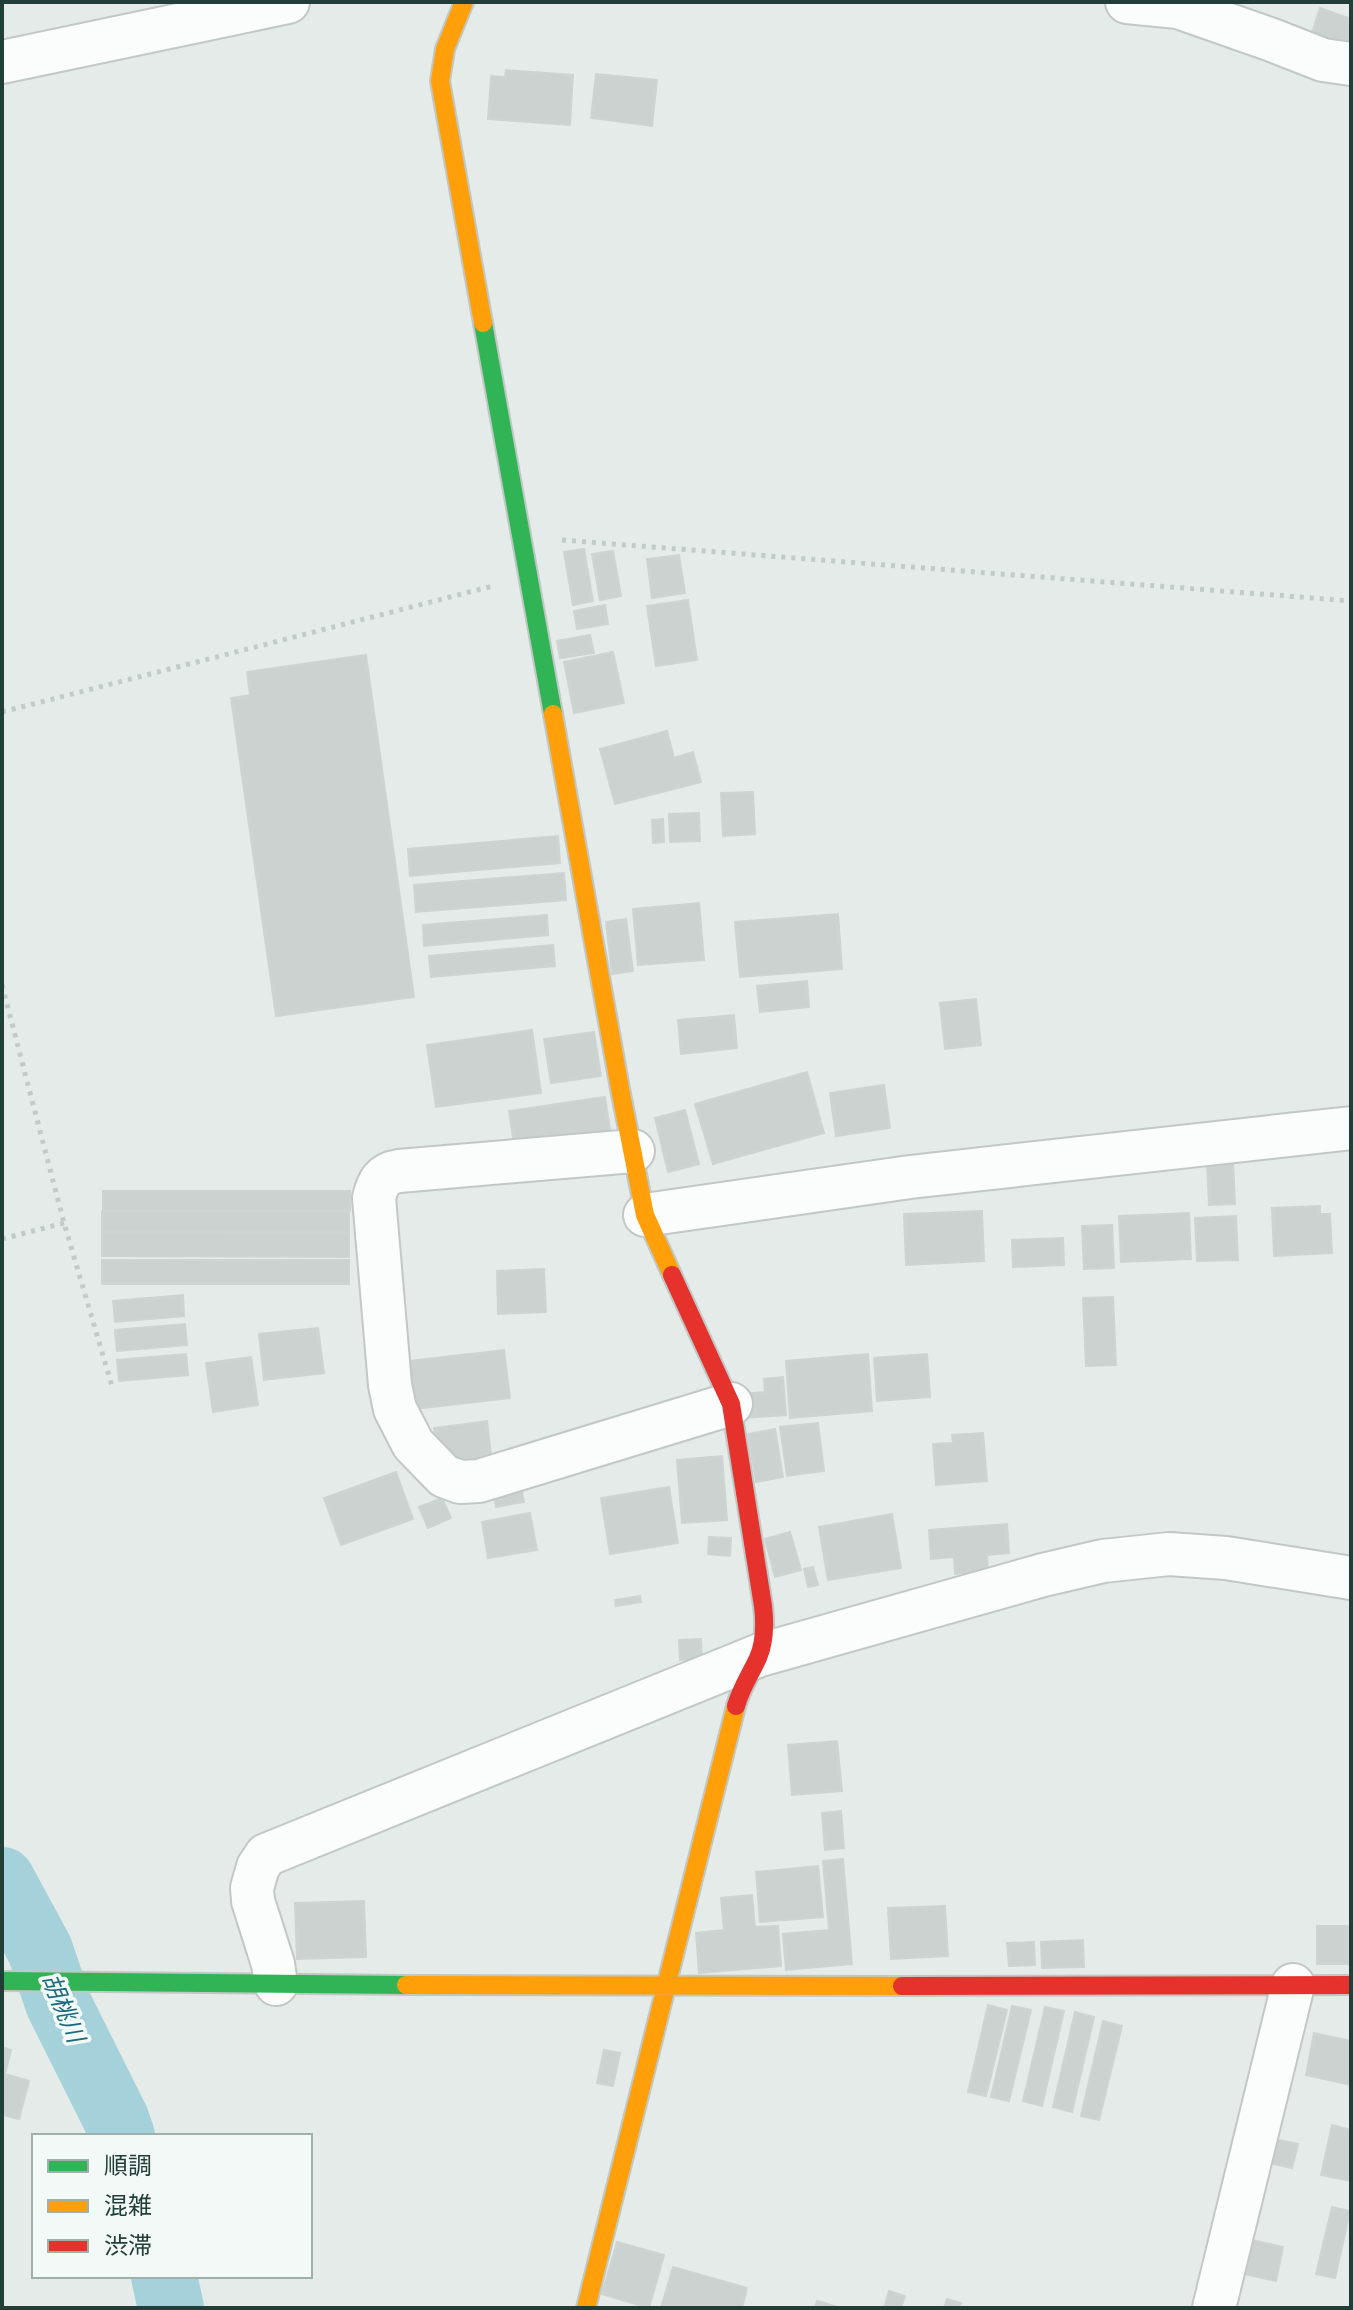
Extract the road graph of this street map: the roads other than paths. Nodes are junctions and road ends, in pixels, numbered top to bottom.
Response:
1 (288, 2) edge
2 (464, 2) edge
3 (1127, 2) edge
4 (2, 62) edge
5 (1351, 64) edge
6 (1351, 1128) edge
7 (633, 1151) junction
8 (645, 1215) junction
9 (731, 1404) junction
10 (1351, 1578) edge
11 (760, 1655) junction
12 (2, 1981) edge
13 (276, 1984) junction
14 (1293, 1985) junction
15 (1351, 1985) edge
16 (667, 1987) junction
17 (586, 2308) edge
18 (1214, 2308) edge

1 - 4 street
2 - 7 street
3 - 5 street
6 - 8 street
7 - 8 street
7 - 9 street
8 - 9 street
9 - 11 street
10 - 11 street
11 - 13 street
11 - 16 street
12 - 13 street
13 - 16 street
14 - 15 street
14 - 16 street
14 - 18 street
16 - 17 street

